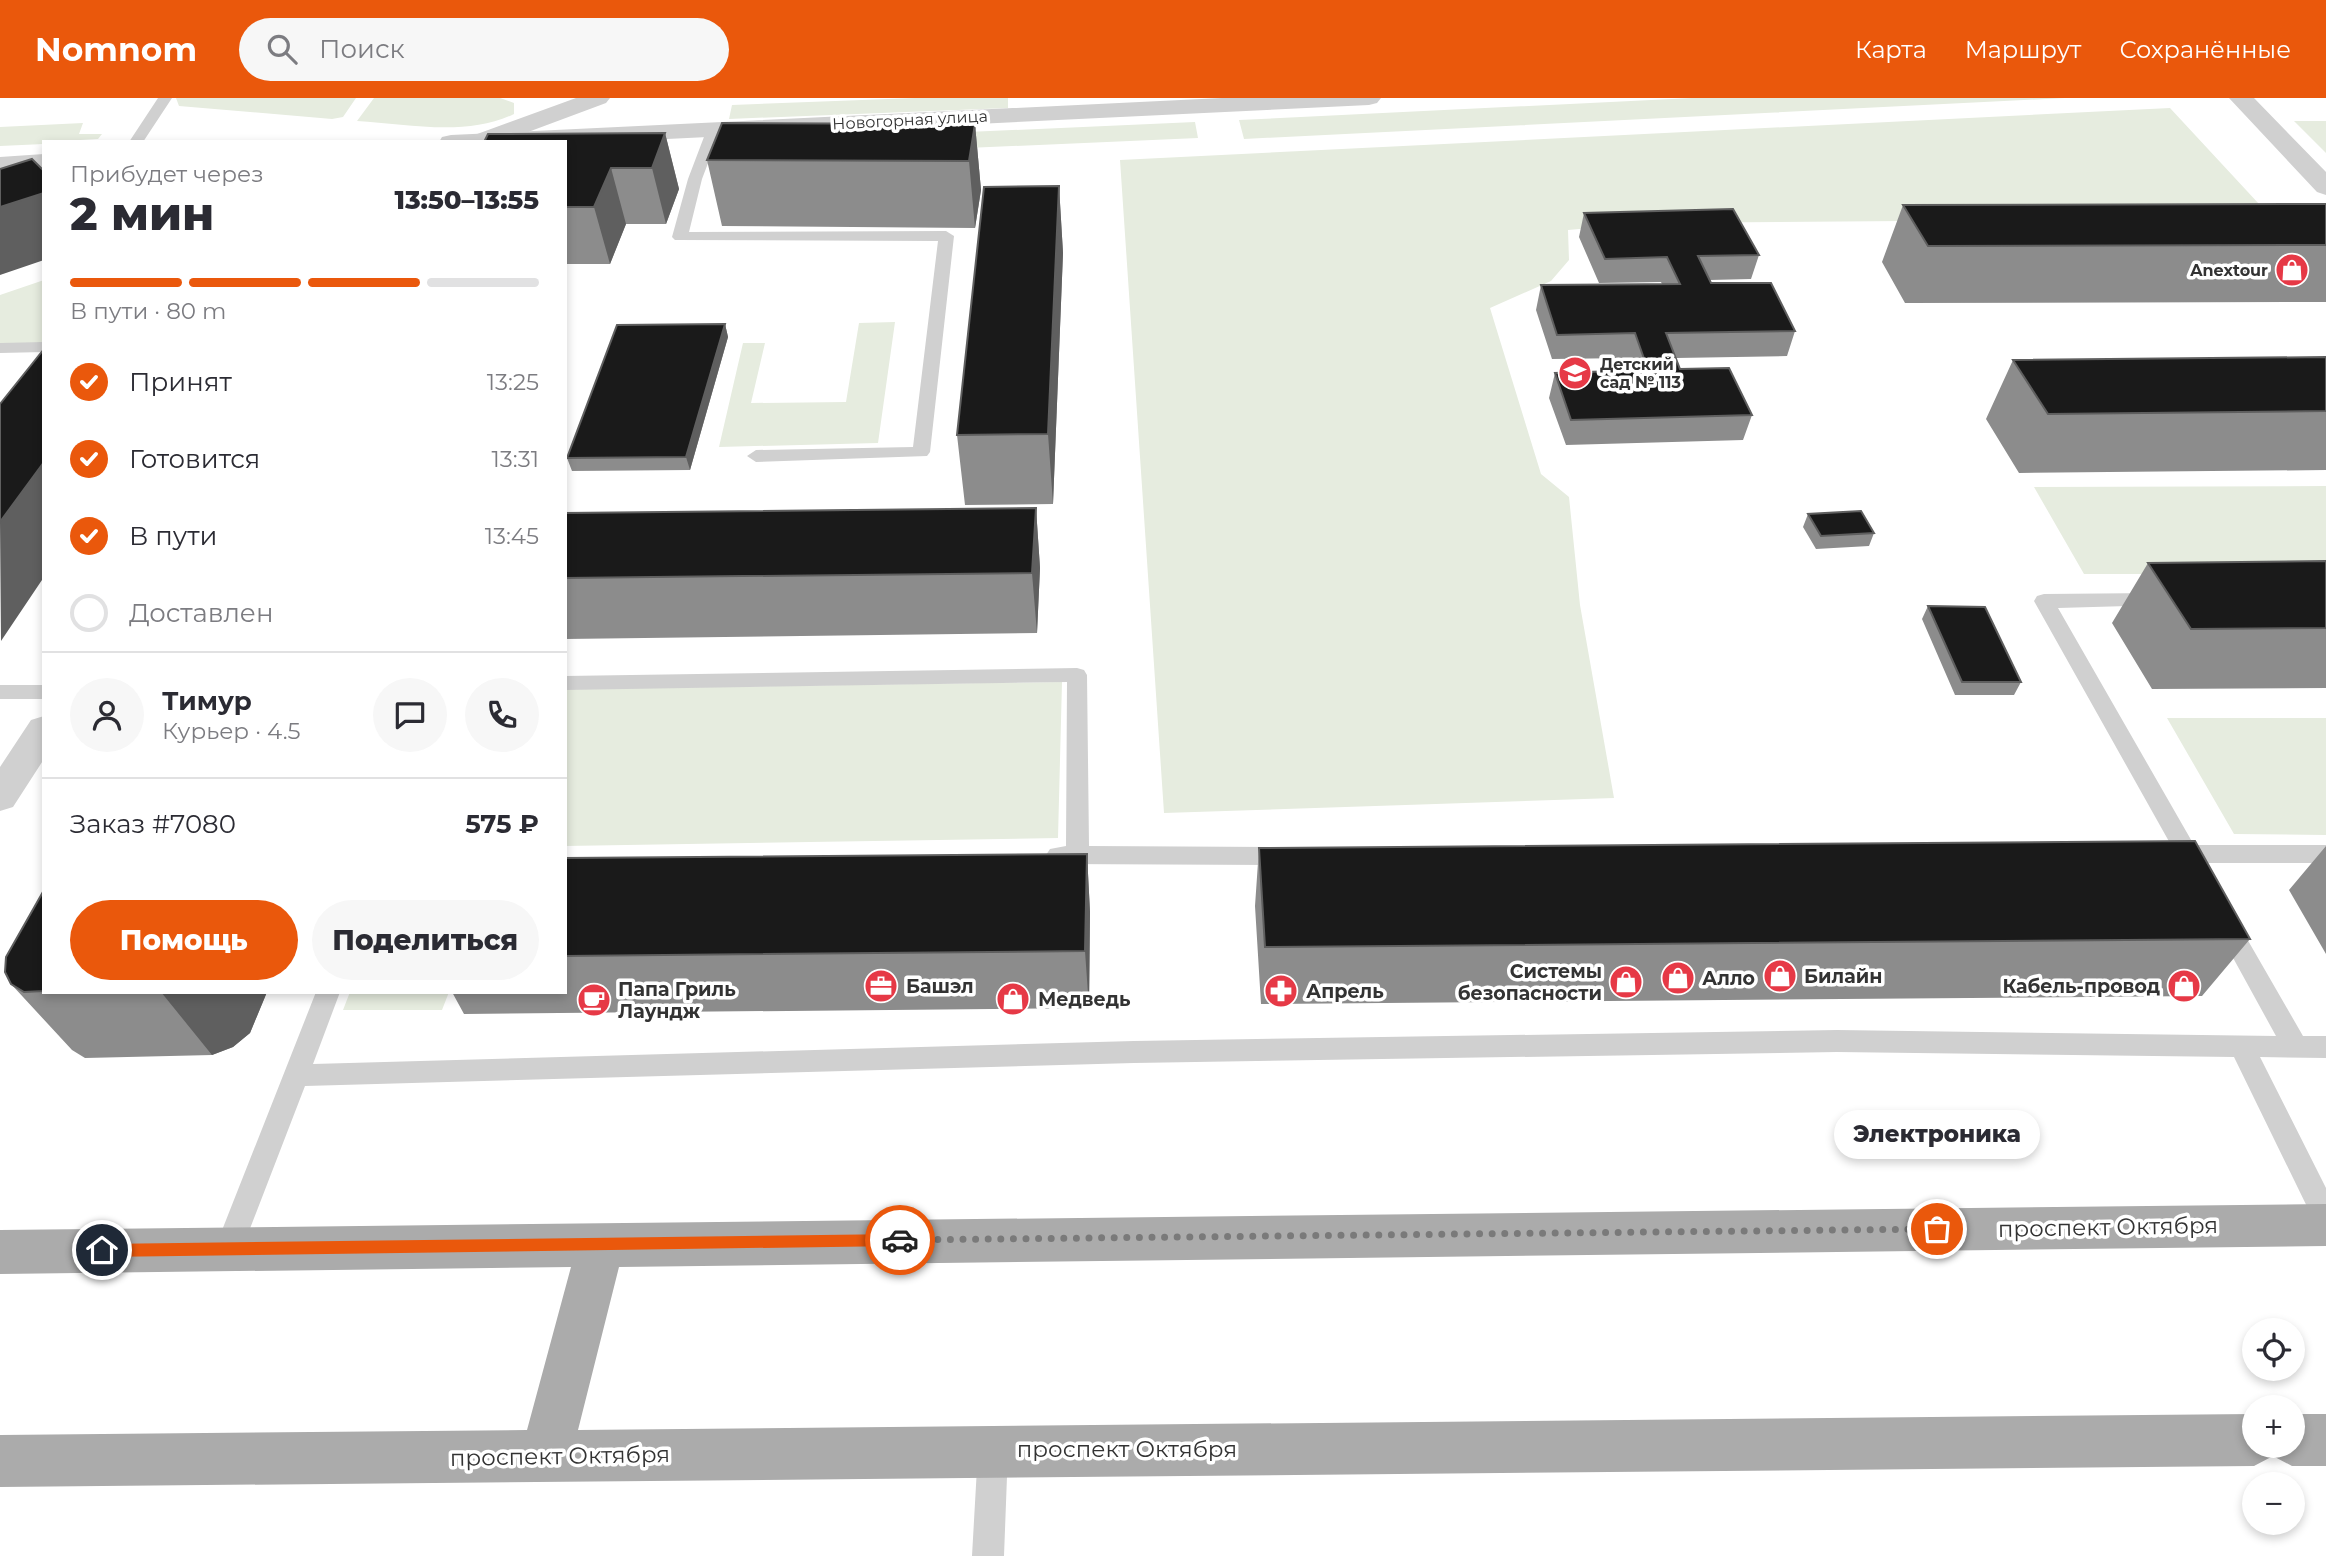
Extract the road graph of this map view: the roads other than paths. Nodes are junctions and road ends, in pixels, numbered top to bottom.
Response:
1 (165, 98) edge
2 (598, 98) edge
3 (1369, 98) edge
4 (2241, 98) edge
5 (714, 129) junction
6 (137, 140) edge
7 (483, 140) edge
8 (500, 140) edge
9 (42, 161) edge
10 (0, 164) edge
11 (2326, 187) edge
12 (42, 347) edge
13 (0, 348) edge
14 (756, 456) dead end
15 (2178, 600) edge
16 (567, 683) edge
17 (0, 692) edge
18 (42, 692) edge
19 (42, 732) edge
20 (0, 797) edge
21 (2187, 853) junction
22 (2145, 854) edge
23 (2326, 854) edge
24 (1078, 855) junction
25 (1036, 856) edge
26 (1311, 856) edge
27 (2206, 888) edge
28 (2219, 911) edge
29 (327, 994) edge
30 (2242, 1046) junction
31 (2296, 1047) junction
32 (2326, 1047) edge
33 (296, 1075) junction
34 (2326, 1216) edge
35 (2326, 1224) edge
36 (601, 1243) junction
37 (229, 1248) junction
38 (0, 1252) edge
39 (2242, 1440) edge
40 (2305, 1440) edge
41 (2326, 1440) edge
42 (993, 1450) junction
43 (546, 1457) junction
44 (0, 1461) edge
45 (988, 1556) edge

1 - 6 lane
2 - 7 street
3 - 5 street, Новогорная улица
4 - 11 street
5 - 8 street, Новогорная улица
5 - 14 lane
9 - 10 street
12 - 13 lane
15 - 21 lane
16 - 24 lane
17 - 18 lane
19 - 20 street
21 - 22 lane
21 - 23 lane
21 - 27 lane
24 - 25 lane
24 - 26 lane
28 - 31 lane
29 - 33 lane
30 - 31 lane
30 - 33 lane
30 - 34 lane
31 - 32 lane
33 - 37 lane
35 - 36 main road, проспект Октября
36 - 37 main road, проспект Октября
36 - 43 main road
37 - 38 main road, проспект Октября
39 - 42 main road, проспект Октября
40 - 41 main road
42 - 43 main road, проспект Октября
42 - 45 lane
43 - 44 main road, проспект Октября

